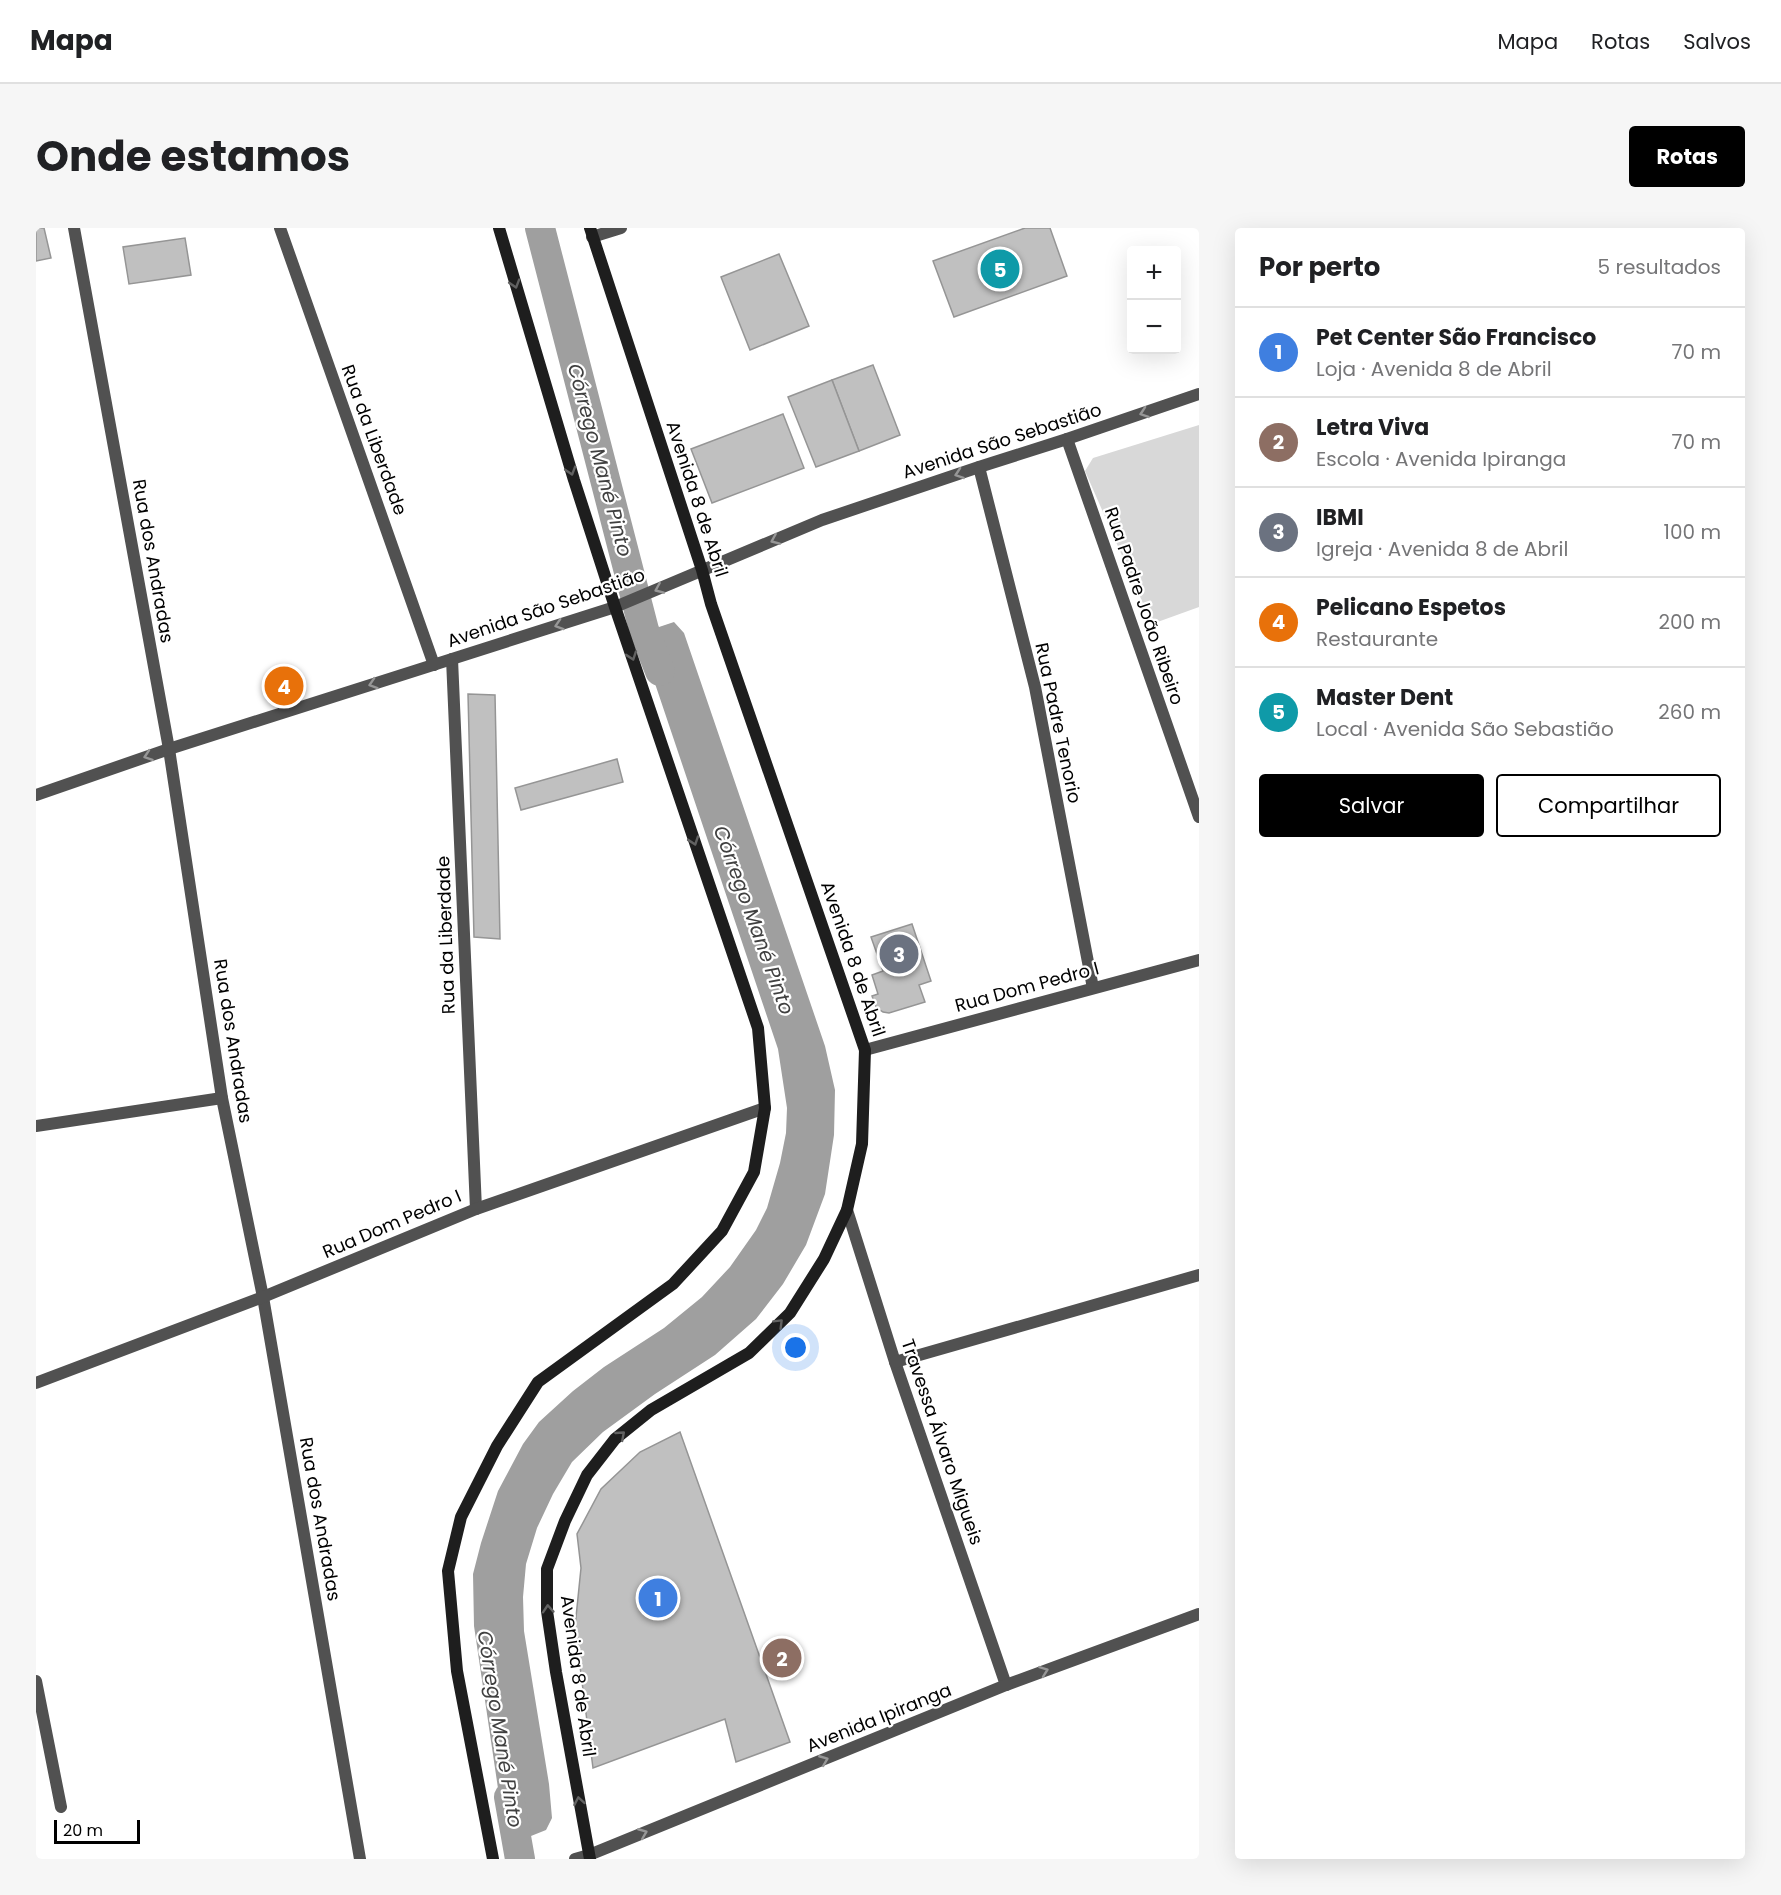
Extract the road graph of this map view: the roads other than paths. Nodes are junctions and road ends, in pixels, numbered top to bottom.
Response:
1 (74, 228) edge
2 (280, 228) edge
3 (499, 228) edge
4 (621, 228) edge
5 (591, 233) edge
6 (1199, 394) edge
7 (1068, 439) junction
8 (979, 467) junction
9 (697, 573) junction
10 (621, 605) junction
11 (453, 659) junction
12 (434, 664) junction
13 (169, 749) junction
14 (36, 795) edge
15 (1199, 818) edge
16 (1199, 960) edge
17 (1093, 988) junction
18 (865, 1050) junction
19 (222, 1098) junction
20 (765, 1108) junction
21 (36, 1126) edge
22 (476, 1209) junction
23 (847, 1210) junction
24 (1199, 1275) edge
25 (263, 1297) junction
26 (895, 1362) junction
27 (36, 1383) edge
28 (1199, 1614) edge
29 (36, 1681) edge
30 (1006, 1685) junction
31 (61, 1807) dead end
32 (583, 1858) edge
33 (360, 1859) edge
34 (493, 1859) edge

1 - 13 street, Rua dos Andradas
2 - 12 street, Rua da Liberdade
3 -> 10 main road
4 - 5 street
5 - 9 main road, Avenida 8 de Abril
6 -> 7 street, Avenida São Sebastião
7 - 8 street, Avenida São Sebastião
7 - 15 street, Rua Padre João Ribeiro
8 -> 9 street, Avenida São Sebastião
8 - 17 street, Rua Padre Tenorio
9 -> 10 street, Avenida São Sebastião
9 - 18 main road, Avenida 8 de Abril
10 -> 11 street, Avenida São Sebastião
10 -> 20 main road
11 - 12 street, Avenida São Sebastião
11 - 22 street, Rua da Liberdade
12 -> 13 street, Avenida São Sebastião
13 -> 14 street, Avenida São Sebastião
13 - 19 street, Rua dos Andradas
16 - 17 street, Rua Dom Pedro I
17 - 18 street, Rua Dom Pedro I
18 - 23 main road, Avenida 8 de Abril
19 - 21 street
19 - 25 street, Rua dos Andradas
20 - 22 street, Rua Dom Pedro I
20 - 34 main road
22 - 25 street, Rua Dom Pedro I
23 - 26 street, Travessa Álvaro Migueis
32 -> 23 main road, Avenida 8 de Abril
24 - 26 street
25 - 27 street, Rua Dom Pedro I
25 - 33 street, Rua dos Andradas
26 - 30 street, Travessa Álvaro Migueis
30 -> 28 street, Avenida Ipiranga
29 - 31 street
32 -> 30 street, Avenida Ipiranga

